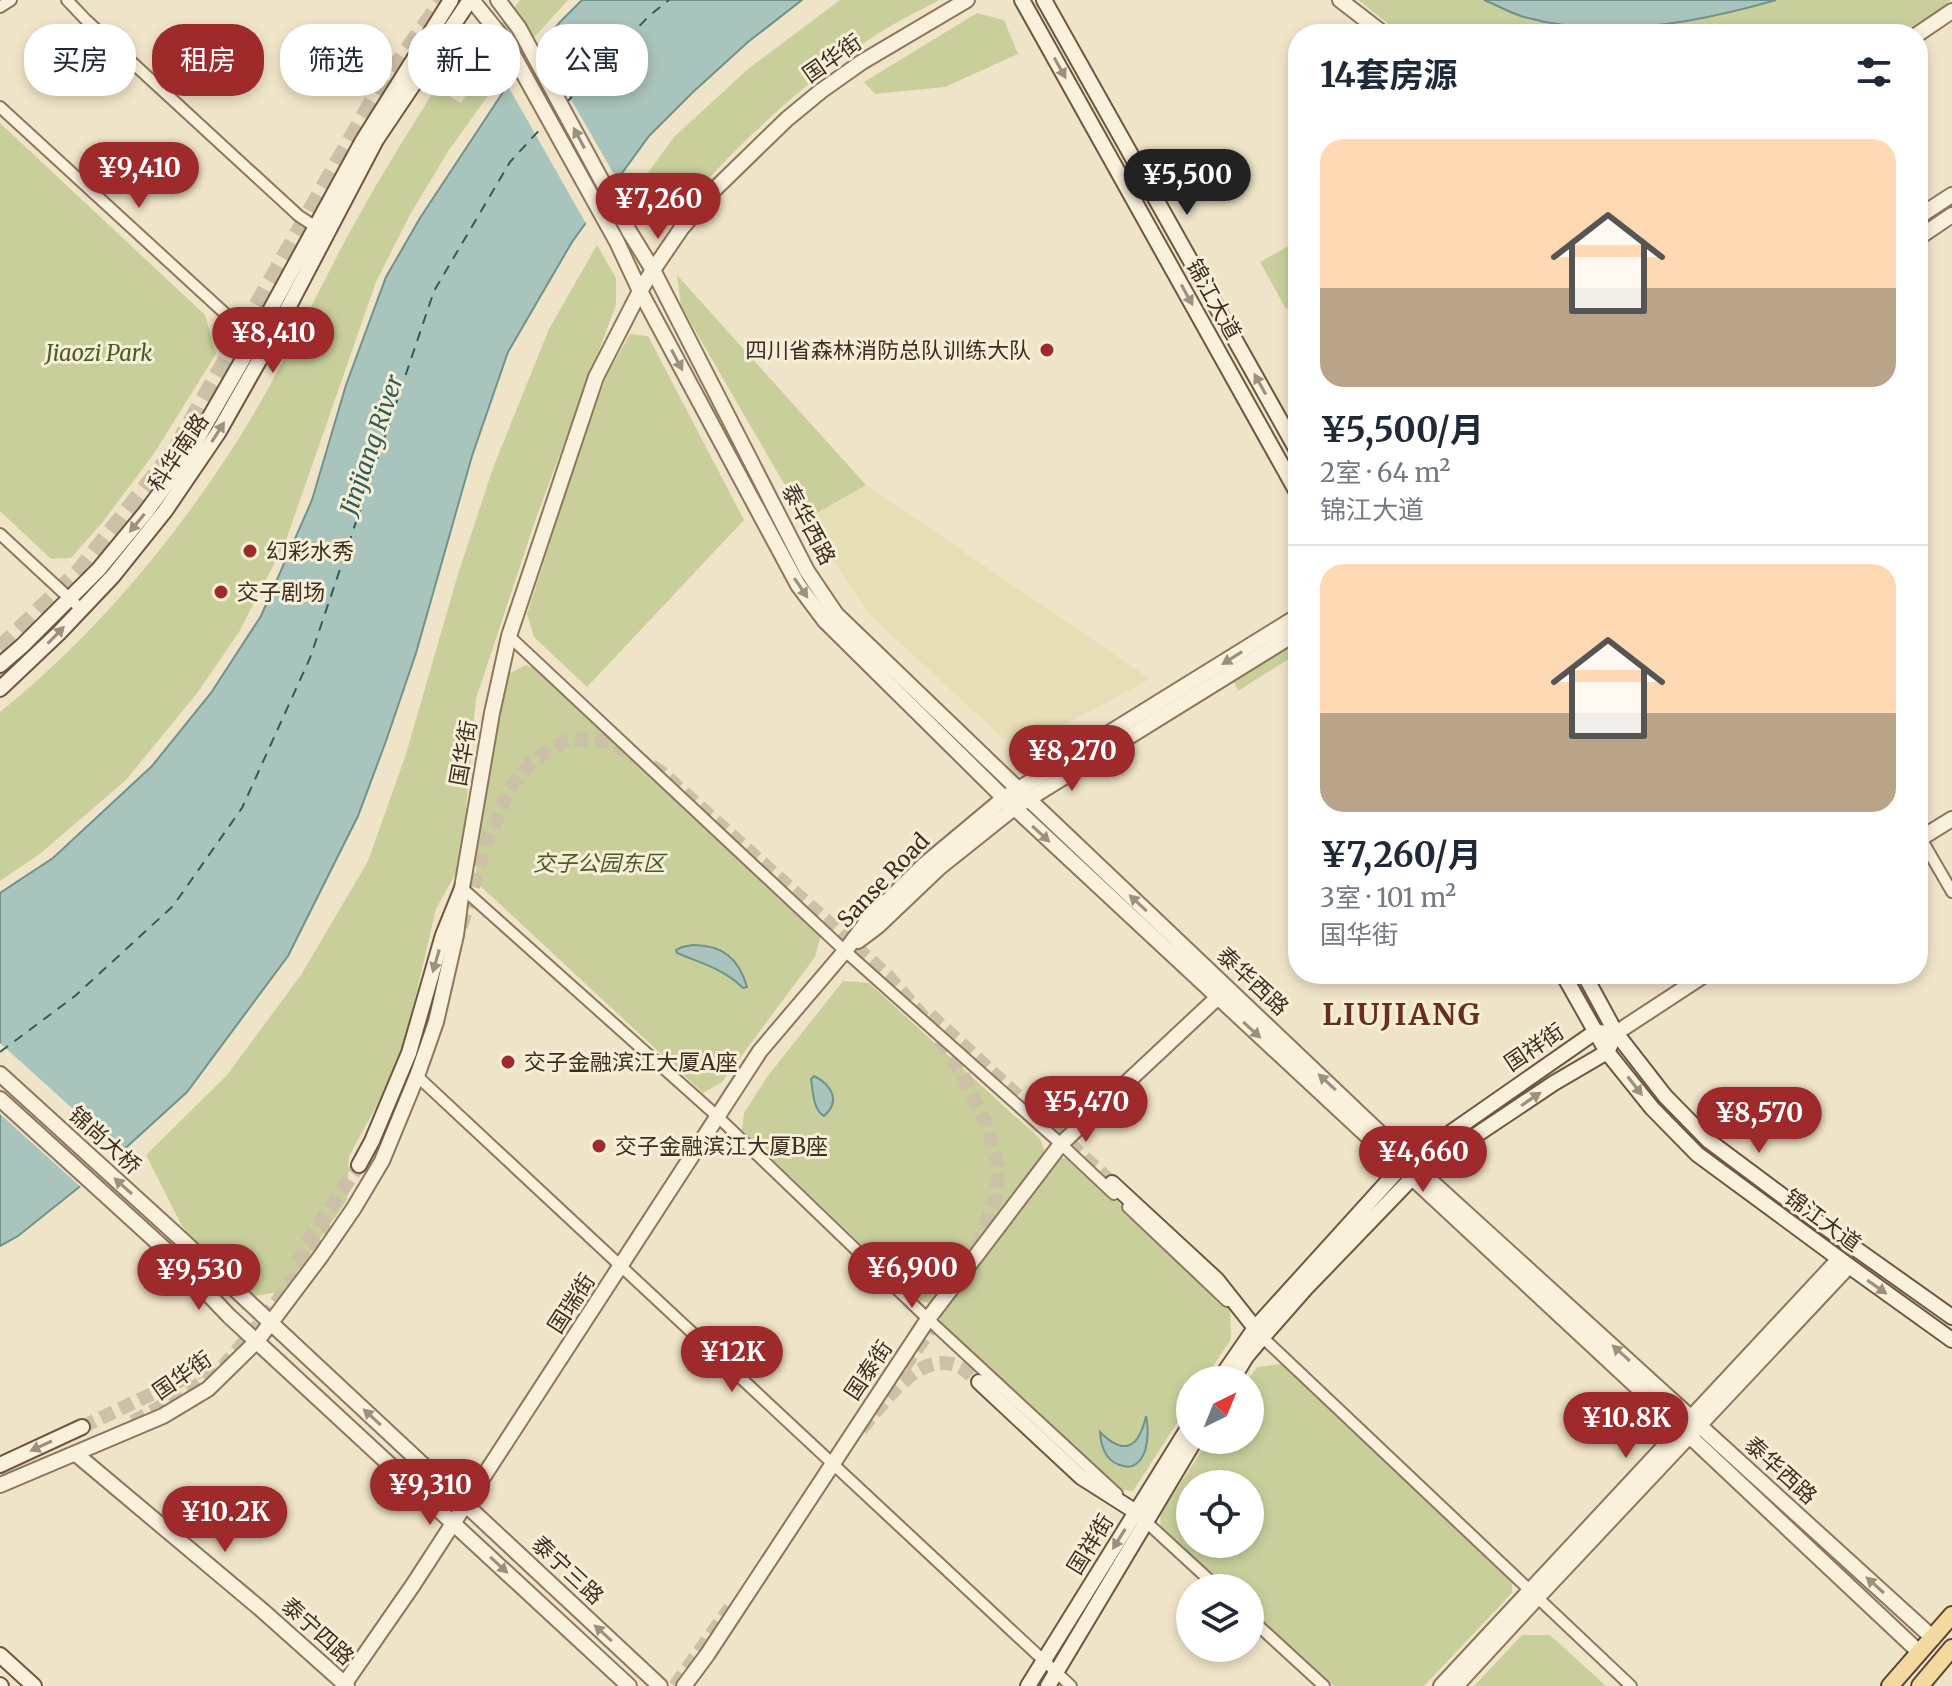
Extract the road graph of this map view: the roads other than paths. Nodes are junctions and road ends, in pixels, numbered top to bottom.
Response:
1 (11, 0) edge
2 (67, 0) edge
3 (451, 0) edge
4 (471, 0) edge
5 (498, 0) edge
6 (967, 0) edge
7 (1022, 0) edge
8 (1044, 0) edge
9 (1340, 0) edge
10 (0, 7) edge
11 (1952, 11) edge
12 (1371, 24) edge
13 (1928, 27) edge
14 (0, 107) edge
15 (1952, 195) edge
16 (1928, 211) edge
17 (1952, 215) edge
18 (316, 227) junction
19 (1928, 231) edge
20 (653, 270) junction
21 (640, 291) junction
22 (254, 340) junction
23 (1288, 434) edge
24 (1288, 476) edge
25 (0, 534) edge
26 (75, 604) junction
27 (1288, 622) edge
28 (509, 636) junction
29 (1288, 638) edge
30 (0, 665) edge
31 (0, 689) edge
32 (1023, 794) junction
33 (1009, 803) junction
34 (1952, 819) edge
35 (1928, 832) edge
36 (1928, 852) edge
37 (462, 888) junction
38 (1952, 892) edge
39 (845, 951) junction
40 (1569, 984) edge
41 (1589, 984) edge
42 (1691, 984) edge
43 (1217, 998) junction
44 (1595, 1032) junction
45 (1616, 1033) junction
46 (1607, 1052) junction
47 (0, 1074) edge
48 (417, 1076) junction
49 (0, 1099) edge
50 (717, 1116) junction
51 (1061, 1144) junction
52 (1405, 1164) junction
53 (359, 1165) tunnel mouth
54 (1417, 1175) junction
55 (1112, 1183) tunnel mouth
56 (1844, 1263) junction
57 (621, 1266) junction
58 (1952, 1317) edge
59 (928, 1319) junction
60 (271, 1323) junction
61 (1258, 1333) junction
62 (1952, 1340) edge
63 (257, 1341) junction
64 (1231, 1366) edge
65 (1241, 1366) edge
66 (979, 1382) tunnel mouth
67 (82, 1427) tunnel mouth
68 (1691, 1427) junction
69 (1176, 1451) edge
70 (76, 1454) junction
71 (1185, 1454) edge
72 (832, 1464) junction
73 (0, 1465) edge
74 (0, 1485) edge
75 (466, 1504) junction
76 (1141, 1517) junction
77 (454, 1523) junction
78 (1203, 1574) edge
79 (1533, 1594) junction
80 (1952, 1615) edge
81 (1264, 1631) edge
82 (1933, 1638) junction
83 (1952, 1648) edge
84 (1919, 1652) junction
85 (0, 1655) edge
86 (1044, 1661) junction
87 (1057, 1673) junction
88 (345, 1685) edge
89 (34, 1686) edge
90 (629, 1686) edge
91 (660, 1686) edge
92 (684, 1686) edge
93 (1028, 1686) edge
94 (1048, 1686) edge
95 (1071, 1686) edge
96 (1324, 1686) edge
97 (1441, 1686) edge
98 (1456, 1686) edge
99 (1631, 1686) edge
100 (1890, 1686) edge
101 (1920, 1686) edge

1 - 10 street
2 - 18 street
3 - 18 street, 科华南路
4 - 21 street, 泰华西路
26 -> 4 street, 科华南路
20 -> 5 street, 泰华西路
6 - 20 street, 国华街
7 -> 24 street, 锦江大道
23 -> 8 street, 锦江大道
9 - 12 street
11 - 13 street
14 - 22 street
15 - 16 street
17 - 19 street
18 - 22 street, 科华南路
20 - 21 street, 国华街
20 - 32 street, 泰华西路
21 - 28 street, 国华街
21 -> 33 street, 泰华西路
22 -> 26 street, 科华南路
25 - 26 street
26 - 30 street, 科华南路
31 -> 26 street, 科华南路
27 -> 32 street, Sanse Road
28 - 37 street, 国华街
28 - 39 street
29 - 32 street, Sanse Road
32 - 33 street, Sanse Road
52 -> 32 street, 泰华西路
33 - 39 street, Sanse Road
33 -> 43 street, 泰华西路
34 - 35 street
36 - 38 street
37 - 48 street, 国华街
37 - 50 street
37 -> 53 street
39 - 50 street, 国瑞街
39 - 51 street
40 - 44 street, 锦江大道
41 - 45 street, 锦江大道
42 - 45 street
43 - 51 street, 国泰街
43 -> 52 street, 泰华西路
44 - 45 street, 国祥街
44 - 46 street, 锦江大道
44 - 52 street, 国祥街
45 - 46 street
45 - 58 street, 锦江大道
54 -> 46 street, 国祥街
46 -> 56 street, 锦江大道
60 -> 47 street, 锦尚大桥
48 - 57 street
48 - 60 street, 国华街
49 - 63 street, 锦尚大桥
50 - 57 street, 国瑞街
50 - 59 street
51 - 59 street, 国泰街
51 - 61 street
52 - 54 street, 泰华西路
52 - 61 street, 国祥街
54 - 61 street, 国祥街
54 - 68 street, 泰华西路
55 - 61 street
56 -> 62 street, 锦江大道
56 - 68 street
57 - 72 street
57 - 75 street, 国瑞街
59 - 72 street, 国泰街
59 - 76 street
60 - 63 street, 国华街
75 -> 60 street, 泰宁三路
61 - 64 street, 国祥街
61 - 65 street, 国祥街
61 - 79 street
63 - 70 street, 国华街
63 - 77 street, 泰宁三路
66 - 76 street
67 -> 73 street
68 - 79 street
82 -> 68 street, 泰华西路
68 - 84 street, 泰华西路
69 - 76 street, 国祥街
70 - 74 street, 国华街
70 - 88 street, 泰宁四路
71 - 76 street, 国祥街
72 - 86 street
72 - 92 street, 国泰街
75 - 77 street, 国瑞街
91 -> 75 street, 泰宁三路
76 - 78 street
76 -> 86 street, 国祥街
76 - 87 street, 国祥街
77 - 88 street, 国瑞街
77 -> 90 street, 泰宁三路
79 - 97 street
79 - 98 street
79 - 99 street
80 - 82 main road
81 - 96 street
82 - 84 main road
83 - 101 main road
84 - 100 main road
85 - 89 street
86 - 87 street
86 - 93 street, 国祥街
87 - 94 street, 国祥街
87 - 95 street

